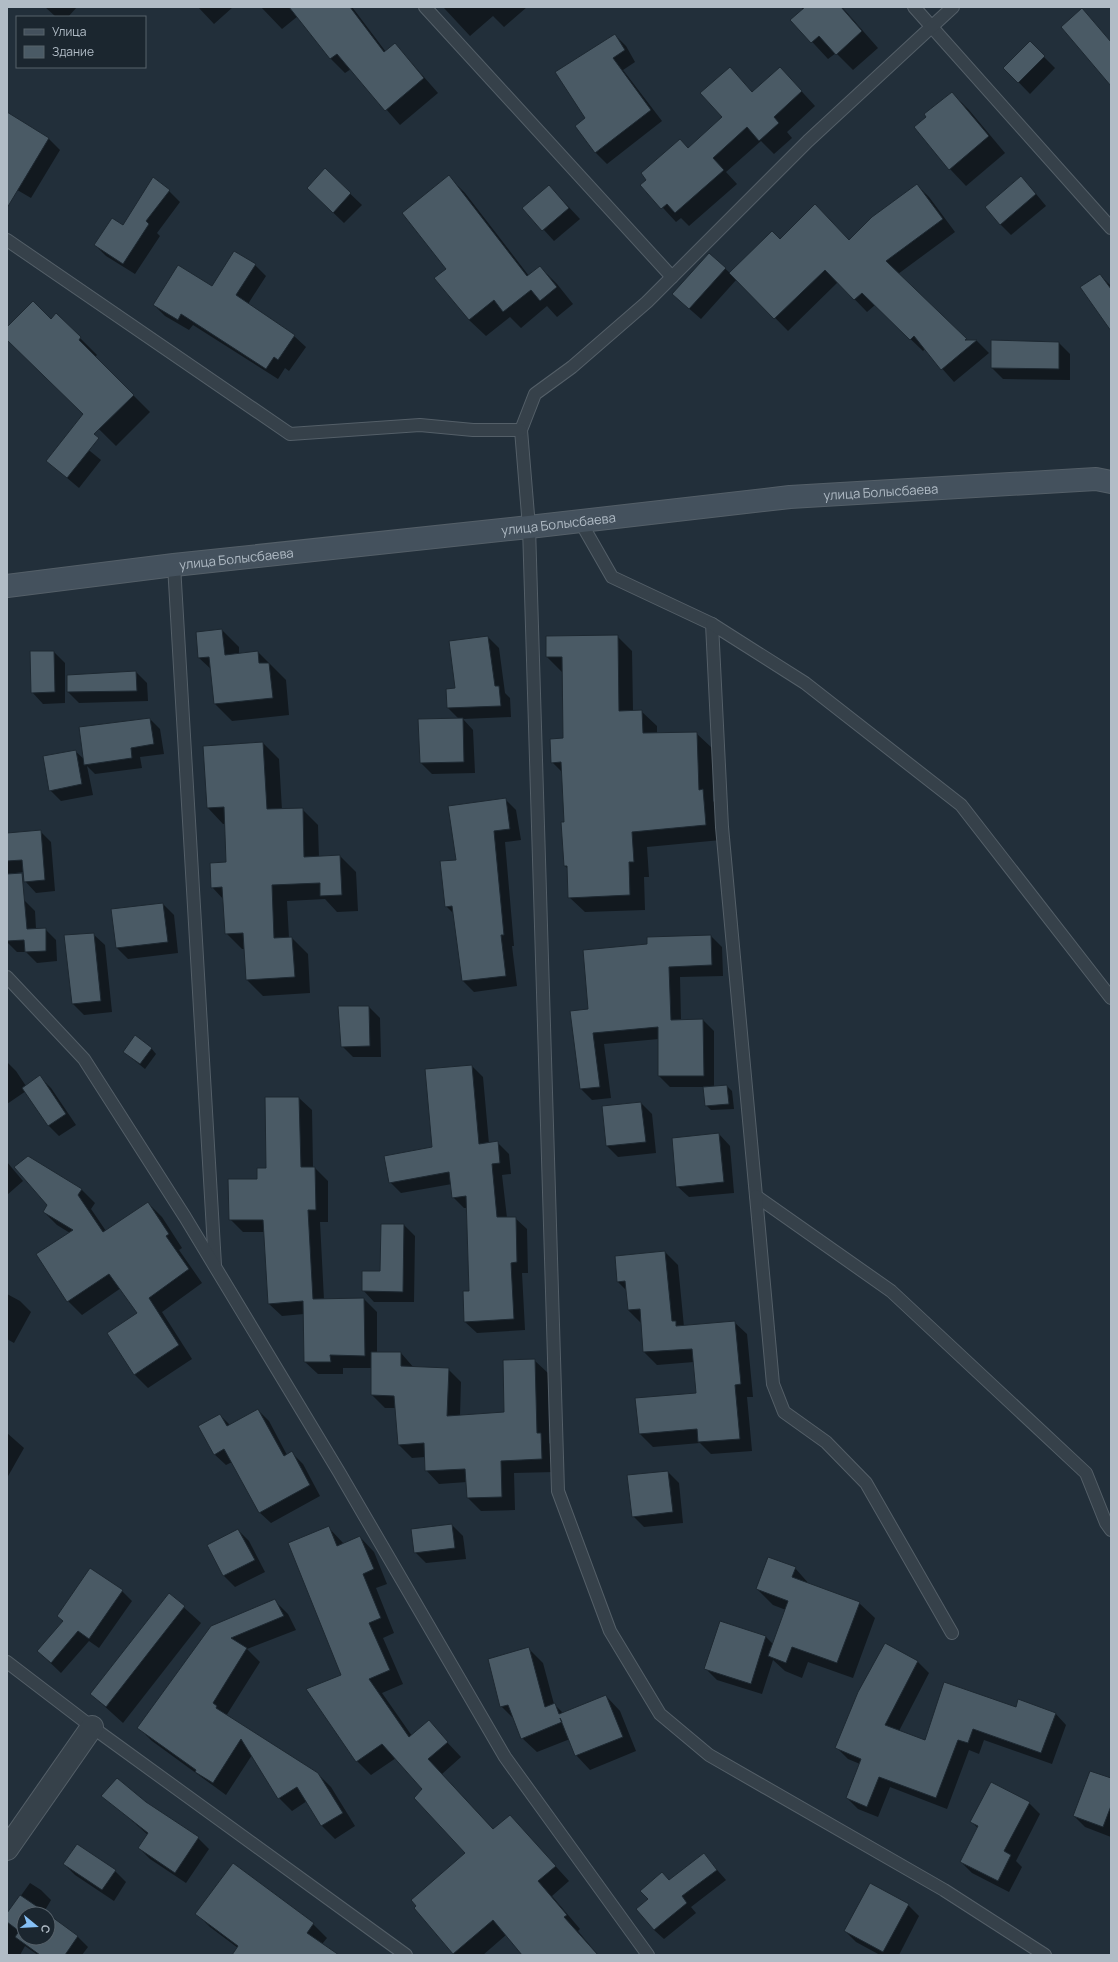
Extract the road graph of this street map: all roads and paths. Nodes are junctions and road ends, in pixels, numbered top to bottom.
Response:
1 (425, 7) edge
2 (914, 7) edge
3 (953, 7) edge
4 (932, 27) junction
5 (1111, 228) edge
6 (7, 240) edge
7 (672, 277) junction
8 (521, 430) junction
9 (1111, 482) edge
10 (580, 521) junction
11 (529, 527) junction
12 (174, 565) junction
13 (7, 586) edge
14 (712, 624) junction
15 (7, 978) edge
16 (1111, 998) edge
17 (756, 1196) junction
18 (215, 1266) junction
19 (1111, 1530) edge
20 (952, 1633) dead end
21 (7, 1662) edge
22 (92, 1727) junction
23 (7, 1849) edge
24 (406, 1955) edge
25 (648, 1955) edge
26 (1045, 1955) edge

1 - 7 lane
2 - 4 lane
3 - 4 lane
4 - 5 lane
4 - 7 lane
6 - 8 lane
7 - 8 lane
8 - 11 lane
9 - 10 street, улица Болысбаева
10 - 11 street, улица Болысбаева
10 - 14 lane
11 - 12 street, улица Болысбаева
11 - 26 lane
12 - 13 street, улица Болысбаева
12 - 18 lane
14 - 16 lane
14 - 17 lane
15 - 18 lane
17 - 19 lane
17 - 20 lane
18 - 25 lane
21 - 22 lane
22 - 23 street
22 - 24 lane

